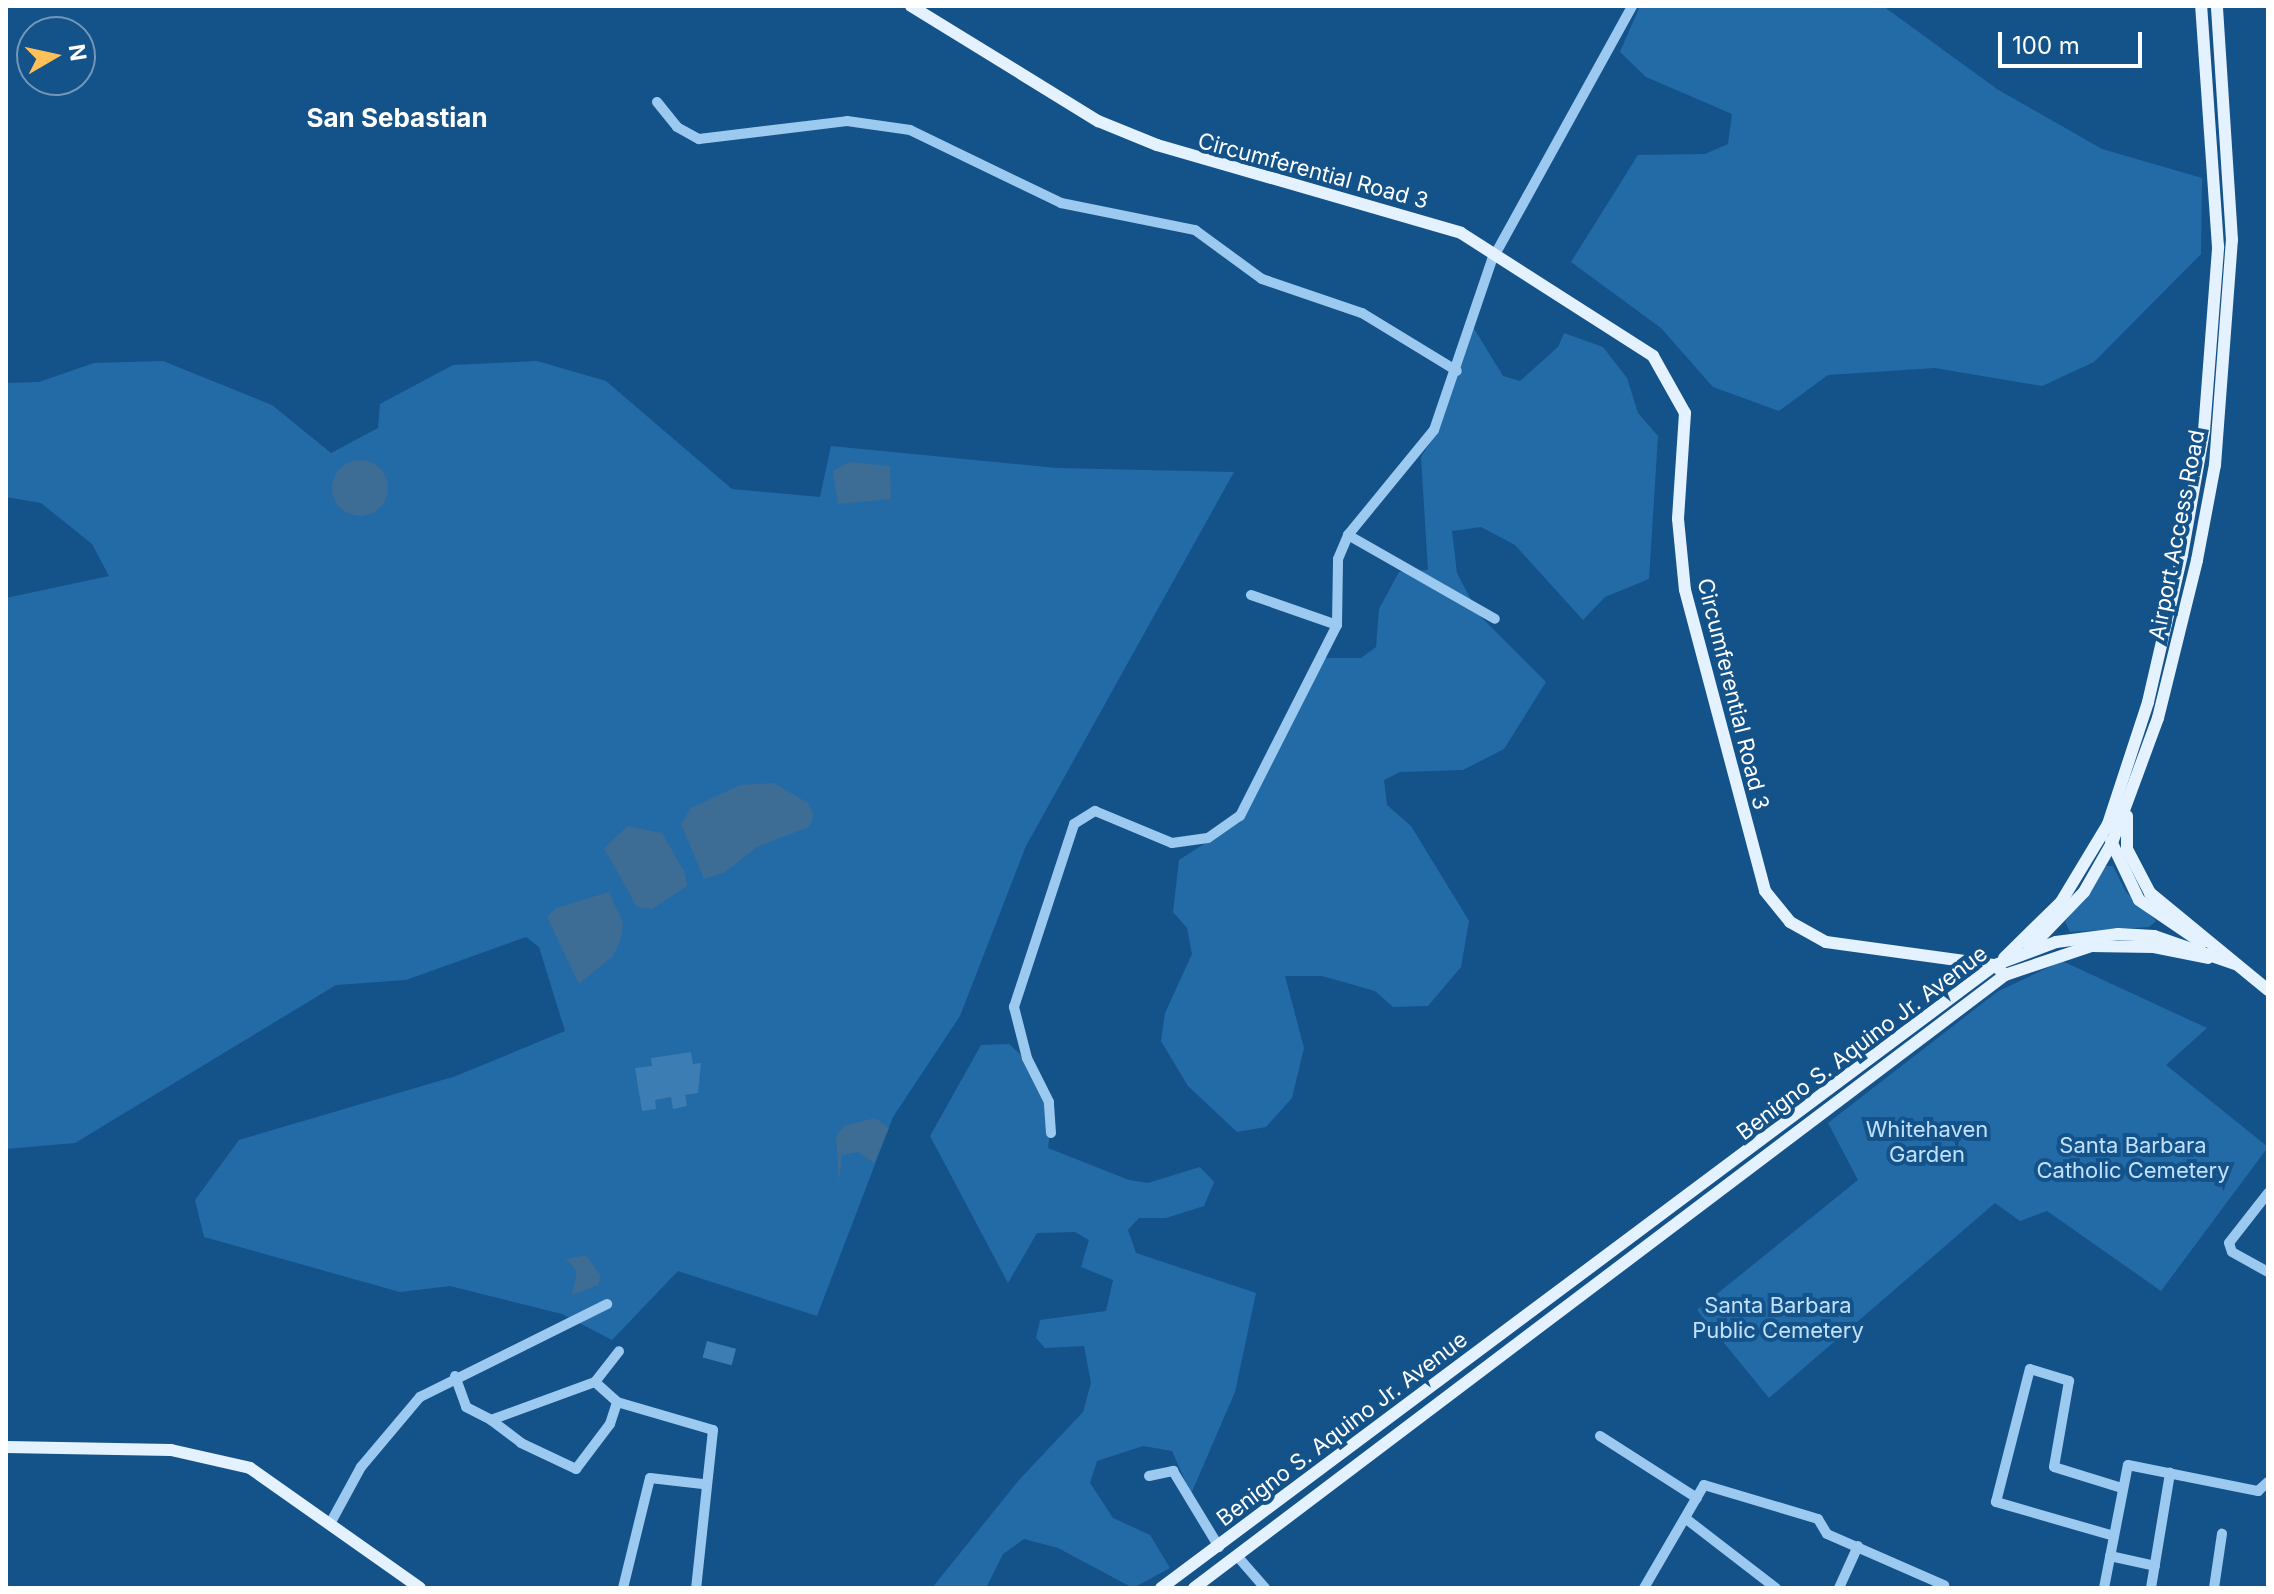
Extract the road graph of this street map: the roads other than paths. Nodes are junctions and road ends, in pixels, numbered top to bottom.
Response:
1 (911, 6) edge
2 (1632, 6) edge
3 (2201, 6) edge
4 (2217, 6) edge
5 (2225, 91) junction
6 (2210, 93) junction
7 (657, 102) dead end
8 (1496, 254) junction
9 (1457, 371) junction
10 (1348, 535) junction
11 (1251, 595) dead end
12 (1495, 619) dead end
13 (1337, 625) junction
14 (2129, 801) junction
15 (2108, 824) junction
16 (2112, 843) junction
17 (2026, 952) junction
18 (2235, 964) junction
19 (2000, 970) junction
20 (2268, 990) edge
21 (1051, 1133) dead end
22 (2266, 1199) edge
23 (2268, 1272) edge
24 (607, 1304) dead end
25 (619, 1351) dead end
26 (1469, 1360) junction
27 (455, 1376) junction
28 (1479, 1376) junction
29 (595, 1382) junction
30 (617, 1402) junction
31 (491, 1420) junction
32 (1600, 1436) dead end
33 (6, 1447) edge
34 (2170, 1473) junction
35 (1149, 1476) dead end
36 (2268, 1482) edge
37 (703, 1484) junction
38 (2122, 1488) junction
39 (1697, 1498) junction
40 (1685, 1518) junction
41 (331, 1522) junction
42 (2222, 1534) dead end
43 (2114, 1536) junction
44 (1858, 1546) junction
45 (1219, 1547) junction
46 (2110, 1556) junction
47 (1238, 1557) junction
48 (2155, 1566) junction
49 (1944, 1585) dead end
50 (420, 1588) edge
51 (623, 1588) edge
52 (696, 1588) edge
53 (1161, 1588) edge
54 (1194, 1588) edge
55 (1265, 1588) edge
56 (1646, 1588) edge
57 (1776, 1588) edge
58 (1839, 1588) edge
59 (2104, 1588) edge
60 (2151, 1588) edge
61 (2214, 1588) edge

1 - 8 main road, Circumferential Road 3
2 - 8 street
3 - 6 main road, Airport Access Road
4 - 5 main road, Airport Access Road
5 - 6 main road
5 - 14 main road, Airport Access Road
6 - 15 main road, Airport Access Road
7 - 9 street
8 - 9 street
8 - 19 main road, Circumferential Road 3
9 - 10 street
10 - 12 street
10 - 13 street
11 - 13 street
13 - 21 street
14 - 16 main road, Airport Access Road
14 - 18 main road
15 - 16 main road
15 - 19 main road, Airport Access Road
16 - 17 main road, Airport Access Road
16 - 18 main road
17 - 18 main road
17 - 19 main road, Airport Access Road
18 - 19 main road, Benigno S. Aquino Jr. Avenue
18 - 20 main road
19 - 26 main road, Benigno S. Aquino Jr. Avenue
19 - 28 main road, Benigno S. Aquino Jr. Avenue
22 - 23 street
24 - 27 street
25 - 29 street
26 - 28 main road
26 - 45 main road, Benigno S. Aquino Jr. Avenue
27 - 31 street
27 - 41 street
28 - 47 main road, Benigno S. Aquino Jr. Avenue
29 - 30 street
29 - 31 street
30 - 31 street
30 - 37 street
32 - 39 street
33 - 41 main road
34 - 36 street
34 - 38 street
34 - 48 street
35 - 45 street
37 - 51 street
37 - 52 street
38 - 43 street
38 - 43 street
39 - 40 street
39 - 44 street
40 - 56 street
40 - 57 street
41 - 50 main road
42 - 61 street
43 - 46 street
44 - 49 street
44 - 58 street
45 - 53 main road, Benigno S. Aquino Jr. Avenue
46 - 48 street
46 - 59 street
47 - 54 main road, Benigno S. Aquino Jr. Avenue
47 - 55 street
48 - 60 street

